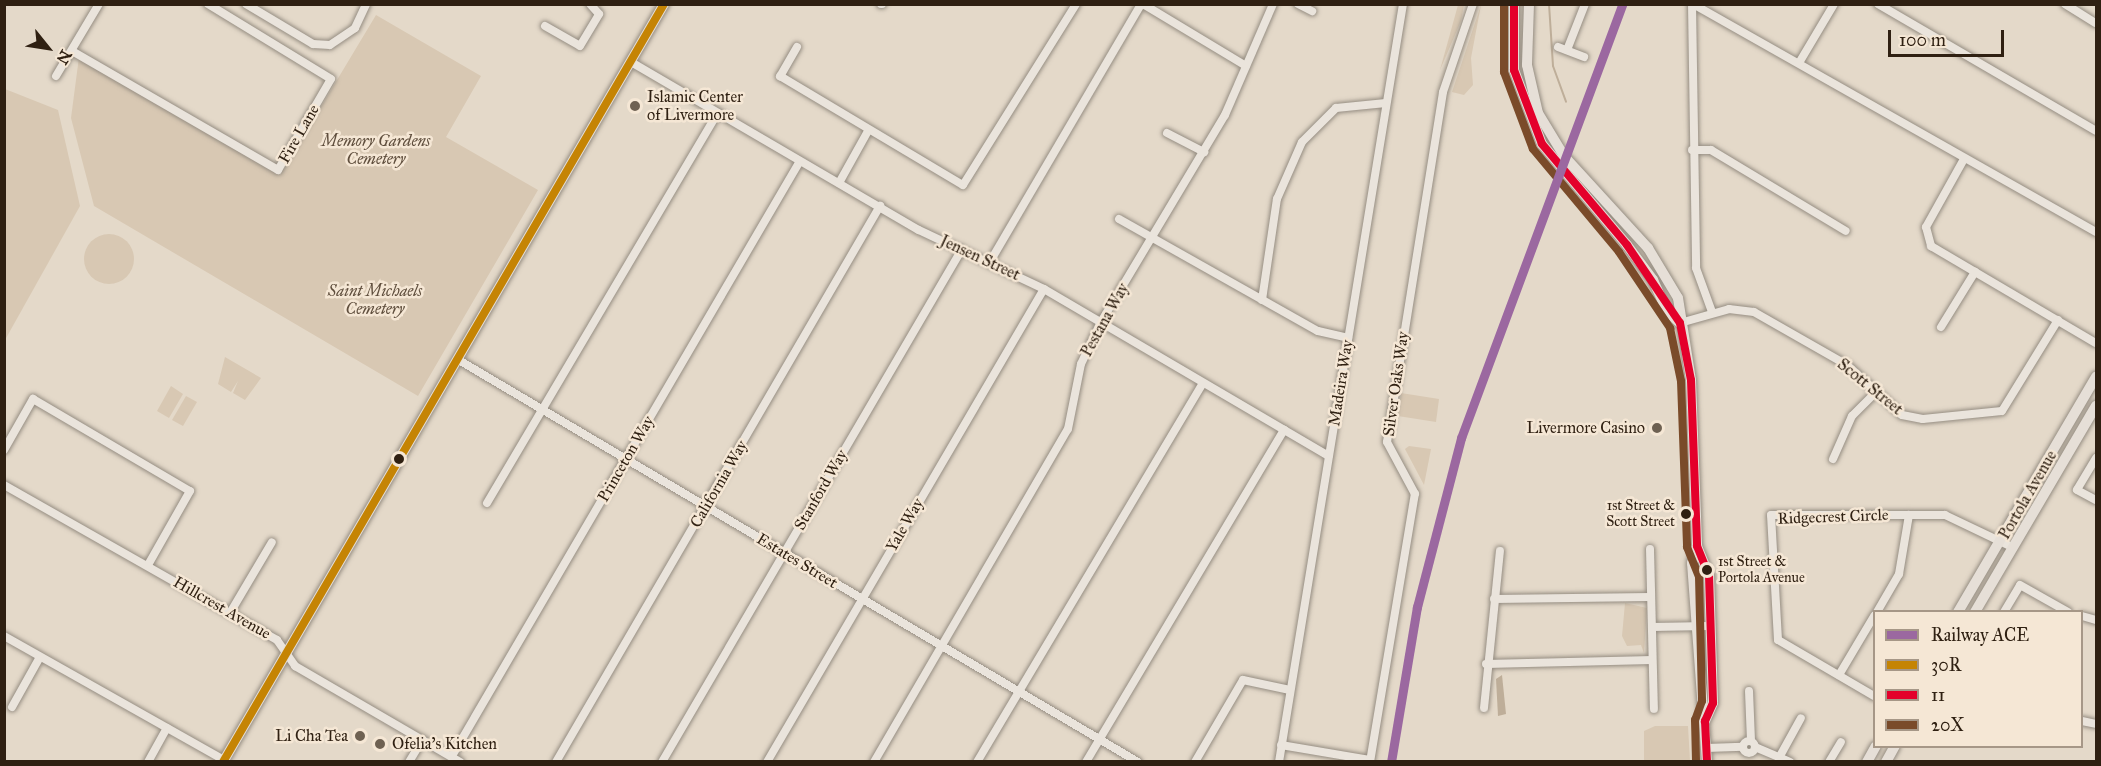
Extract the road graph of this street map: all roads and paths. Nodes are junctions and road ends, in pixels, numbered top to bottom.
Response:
1 (99, 4) edge
2 (208, 4) edge
3 (246, 4) edge
4 (366, 4) edge
5 (590, 4) edge
6 (664, 4) edge
7 (1076, 4) edge
8 (1142, 4) edge
9 (1273, 4) edge
10 (1298, 4) edge
11 (1403, 4) edge
12 (1473, 4) edge
13 (1514, 4) edge
14 (1528, 4) edge
15 (1585, 4) edge
16 (1693, 4) edge
17 (1834, 4) edge
18 (1878, 4) edge
19 (2065, 4) edge
20 (1312, 11) dead end
21 (2097, 23) edge
22 (545, 26) dead end
23 (797, 47) dead end
24 (72, 51) junction
25 (1584, 57) dead end
26 (631, 62) junction
27 (1799, 63) junction
28 (1246, 66) junction
29 (56, 76) dead end
30 (1386, 103) junction
31 (718, 113) junction
32 (868, 131) junction
33 (2097, 131) edge
34 (1167, 133) dead end
35 (1692, 150) junction
36 (1204, 152) junction
37 (1964, 159) junction
38 (800, 160) junction
39 (838, 183) junction
40 (880, 206) junction
41 (1119, 219) dead end
42 (1846, 231) dead end
43 (2097, 232) edge
44 (1154, 237) junction
45 (962, 249) junction
46 (991, 260) junction
47 (1975, 272) junction
48 (1044, 289) junction
49 (1262, 300) junction
50 (1712, 312) junction
51 (2058, 320) junction
52 (1101, 322) junction
53 (1680, 323) junction
54 (1941, 327) dead end
55 (1348, 338) junction
56 (2097, 343) edge
57 (457, 359) junction
58 (2097, 377) edge
59 (1203, 383) junction
60 (1876, 392) junction
61 (2097, 406) edge
62 (542, 409) junction
63 (1284, 430) junction
64 (4, 450) edge
65 (1329, 456) junction
66 (627, 458) junction
67 (2097, 458) edge
68 (1833, 459) dead end
69 (4, 484) edge
70 (2097, 500) edge
71 (487, 502) dead end
72 (706, 505) junction
73 (1909, 514) junction
74 (2001, 540) junction
75 (272, 542) dead end
76 (1697, 546) junction
77 (2012, 547) junction
78 (1650, 549) dead end
79 (1500, 551) dead end
80 (783, 553) junction
81 (148, 565) junction
82 (1650, 597) junction
83 (1494, 599) junction
84 (861, 600) junction
85 (1878, 610) edge
86 (1959, 610) edge
87 (1975, 610) edge
88 (2005, 610) edge
89 (2064, 610) edge
90 (230, 613) junction
91 (1873, 619) edge
92 (1709, 626) junction
93 (1652, 627) junction
94 (1695, 627) junction
95 (4, 636) edge
96 (941, 645) junction
97 (286, 655) junction
98 (40, 657) junction
99 (1652, 660) junction
100 (1486, 664) junction
101 (1839, 675) junction
102 (1290, 690) junction
103 (1749, 691) dead end
104 (1020, 692) junction
105 (1873, 695) edge
106 (12, 707) dead end
107 (1484, 708) dead end
108 (1654, 709) dead end
109 (1801, 718) dead end
110 (1705, 721) junction
111 (167, 728) junction
112 (1099, 739) junction
113 (422, 740) junction
114 (1841, 742) dead end
115 (1281, 745) junction
116 (1706, 748) junction
117 (1875, 748) edge
118 (1894, 748) edge
119 (1750, 750) edge
120 (452, 756) junction
121 (1780, 756) junction
122 (223, 761) edge
123 (1370, 761) edge
124 (148, 762) edge
125 (409, 762) edge
126 (460, 762) edge
127 (556, 762) edge
128 (662, 762) edge
129 (767, 762) edge
130 (874, 762) edge
131 (977, 762) edge
132 (1086, 762) edge
133 (1138, 762) edge
134 (1195, 762) edge
135 (1279, 762) edge
136 (1707, 762) edge
137 (1790, 762) edge
138 (1829, 762) edge
139 (1867, 762) edge
140 (1886, 762) edge

1 - 24 street
2 - 24 street, Fire Lane
3 - 4 street
5 - 22 street
6 - 26 main road
7 - 32 street
8 - 28 street
8 - 46 street
9 - 28 street, Pestana Way
10 - 20 street
11 - 30 street, Madeira Way
12 - 123 street, Silver Oaks Way
13 - 53 main road
14 - 53 main road
15 - 25 street
16 - 27 street
16 - 35 street
17 - 27 street
18 - 33 street
19 - 21 street
23 - 32 street
24 - 29 street
26 - 31 street, Jensen Street
26 - 57 main road
27 - 37 street
28 - 36 street, Pestana Way
30 - 49 street
30 - 55 street, Madeira Way
31 - 38 street, Jensen Street
31 - 62 street
32 - 39 street
34 - 36 street
35 - 42 street
35 - 50 street
36 - 44 street, Pestana Way
37 - 43 street
37 - 47 street
38 - 39 street, Jensen Street
38 - 66 street, Princeton Way
39 - 40 street, Jensen Street
40 - 45 street, Jensen Street
40 - 72 street, California Way
41 - 44 street
44 - 49 street
44 - 52 street, Pestana Way
45 - 46 street, Jensen Street
45 - 80 street, Stanford Way
46 - 48 street, Jensen Street
47 - 51 street
47 - 54 street
48 - 52 street, Jensen Street
48 - 84 street, Yale Way
49 - 55 street
50 - 53 street, Scott Street
50 - 60 street, Scott Street
51 - 56 street
51 - 60 street, Scott Street
52 - 59 street, Jensen Street
52 - 96 street, Pestana Way
53 - 76 main road
55 - 65 street, Madeira Way
57 - 62 street, Estates Street
57 - 97 main road
58 - 74 main road, Portola Avenue
59 - 63 street, Jensen Street
59 - 104 street
60 - 68 street
61 - 77 main road, Portola Avenue
62 - 66 street, Estates Street
62 - 71 street
63 - 65 street, Jensen Street
63 - 112 street
64 - 81 street
65 - 102 street, Madeira Way
66 - 72 street, Estates Street
66 - 120 street, Princeton Way
67 - 70 street
69 - 81 street, Hillcrest Avenue
72 - 80 street, Estates Street
72 - 127 street, California Way
73 - 74 street, Ridgecrest Circle
73 - 85 street
73 - 101 street, Ridgecrest Circle
74 - 77 street, Ridgecrest Circle
74 - 86 main road, Portola Avenue
75 - 90 street
76 - 92 main road
76 - 94 main road
77 - 87 main road, Portola Avenue
78 - 82 street
79 - 83 street
80 - 84 street, Estates Street
80 - 128 street, Stanford Way
81 - 90 street, Hillcrest Avenue
82 - 83 street
82 - 93 street
83 - 100 street
84 - 96 street, Estates Street
84 - 129 street, Yale Way
88 - 89 street
90 - 97 street, Hillcrest Avenue
91 - 101 street
92 - 94 street
92 - 110 main road
93 - 94 street
93 - 99 street
94 - 110 main road
95 - 98 street
96 - 104 street, Estates Street
96 - 130 street, Pestana Way
97 - 113 street, Hillcrest Avenue
97 - 122 main road
98 - 106 street
98 - 111 street
99 - 100 street
99 - 108 street
100 - 107 street
101 - 105 street, Ridgecrest Circle
102 - 115 street, Madeira Way
102 - 134 street
103 - 119 street
104 - 112 street, Estates Street
104 - 131 street
109 - 121 street
110 - 116 main road
111 - 122 street
111 - 124 street
112 - 132 street
112 - 133 street, Estates Street
113 - 120 street, Hillcrest Avenue
113 - 125 street
114 - 138 street
115 - 123 street
115 - 135 street, Madeira Way
116 - 119 street
116 - 136 main road
117 - 139 main road
118 - 140 main road
119 - 121 street
120 - 126 street, Hillcrest Avenue
121 - 137 street

